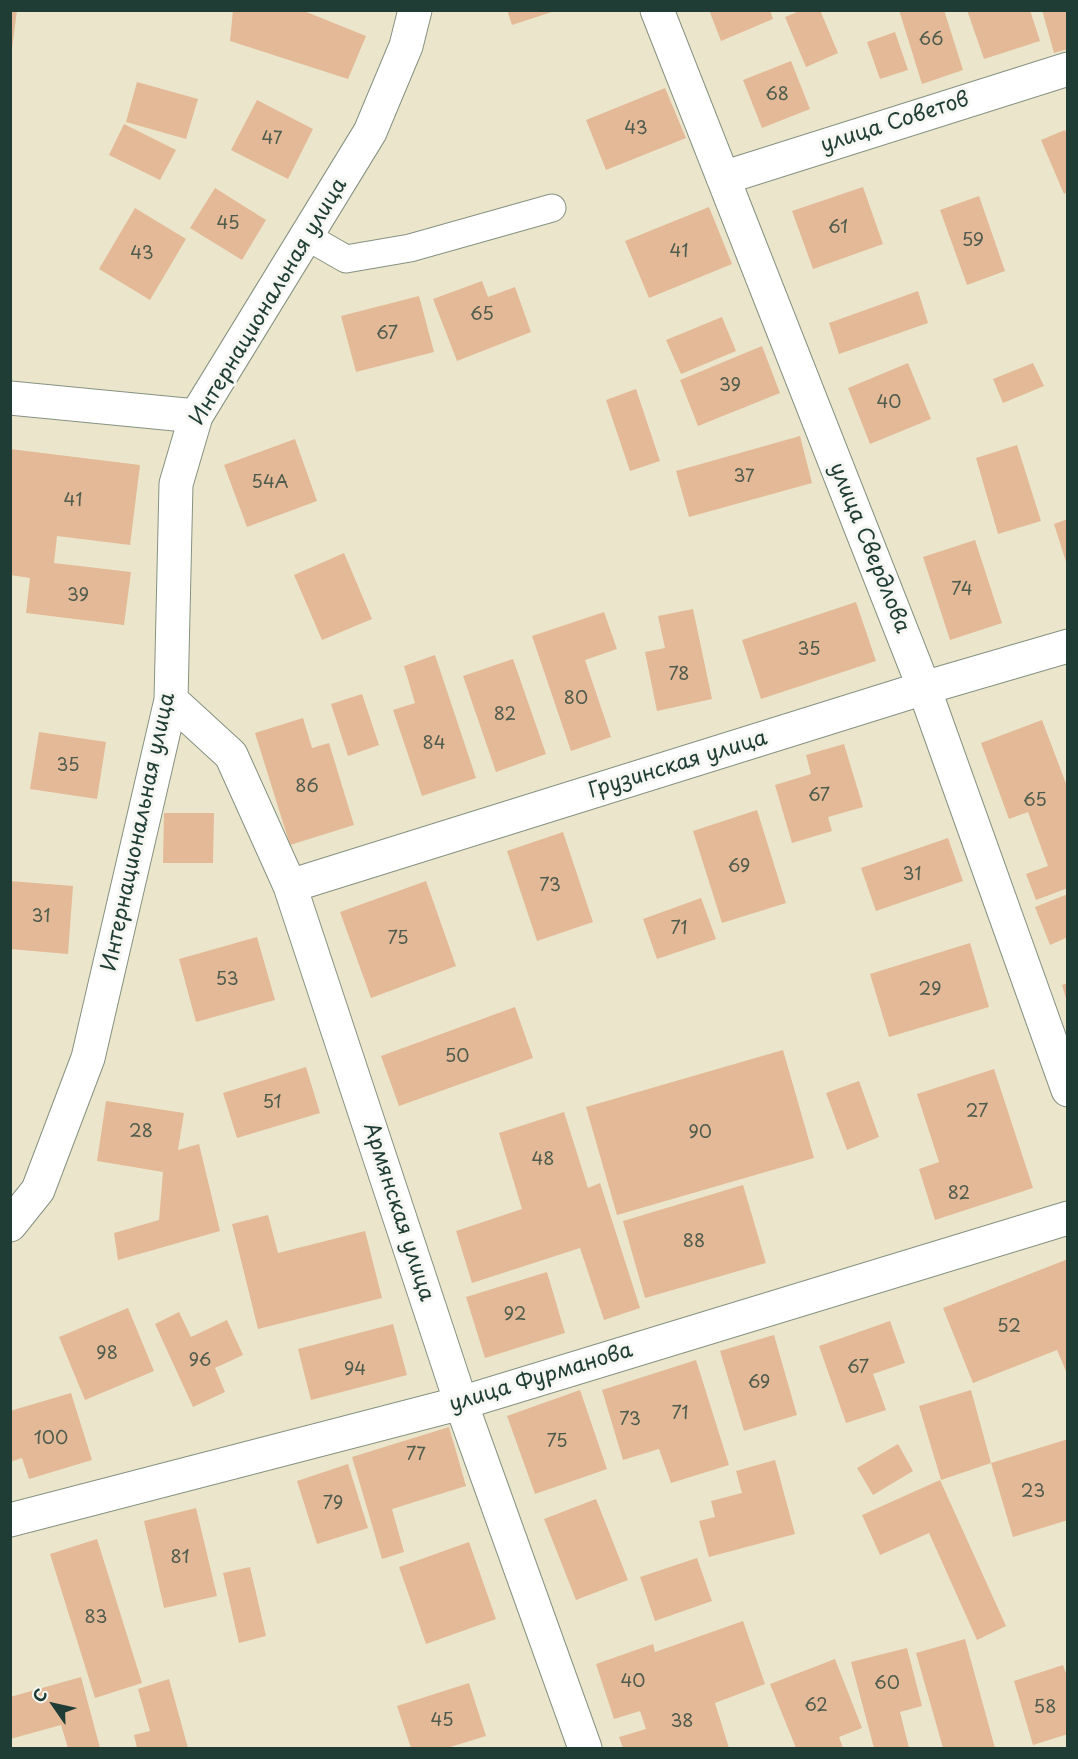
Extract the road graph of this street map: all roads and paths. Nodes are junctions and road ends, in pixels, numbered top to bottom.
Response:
1 (416, 10) edge
2 (657, 10) edge
3 (1068, 69) edge
4 (723, 178) junction
5 (552, 208) dead end
6 (306, 236) junction
7 (10, 398) edge
8 (196, 416) junction
9 (1068, 646) edge
10 (924, 688) junction
11 (171, 700) junction
12 (290, 886) junction
13 (1068, 1090) edge
14 (1068, 1218) edge
15 (10, 1226) edge
16 (461, 1402) junction
17 (10, 1520) edge
18 (585, 1749) edge

1 - 6 street, Интернациональная улица
2 - 4 street, улица Свердлова
3 - 4 street, улица Советов
4 - 10 street, улица Свердлова
5 - 6 lane
6 - 8 street, Интернациональная улица
7 - 8 street
8 - 11 street, Интернациональная улица
9 - 10 street, Грузинская улица
10 - 12 street, Грузинская улица
10 - 13 street, улица Свердлова
11 - 12 street, Армянская улица
11 - 15 street, Интернациональная улица
12 - 16 street, Армянская улица
14 - 16 street, улица Фурманова
16 - 17 street, улица Фурманова
16 - 18 street, Армянская улица

